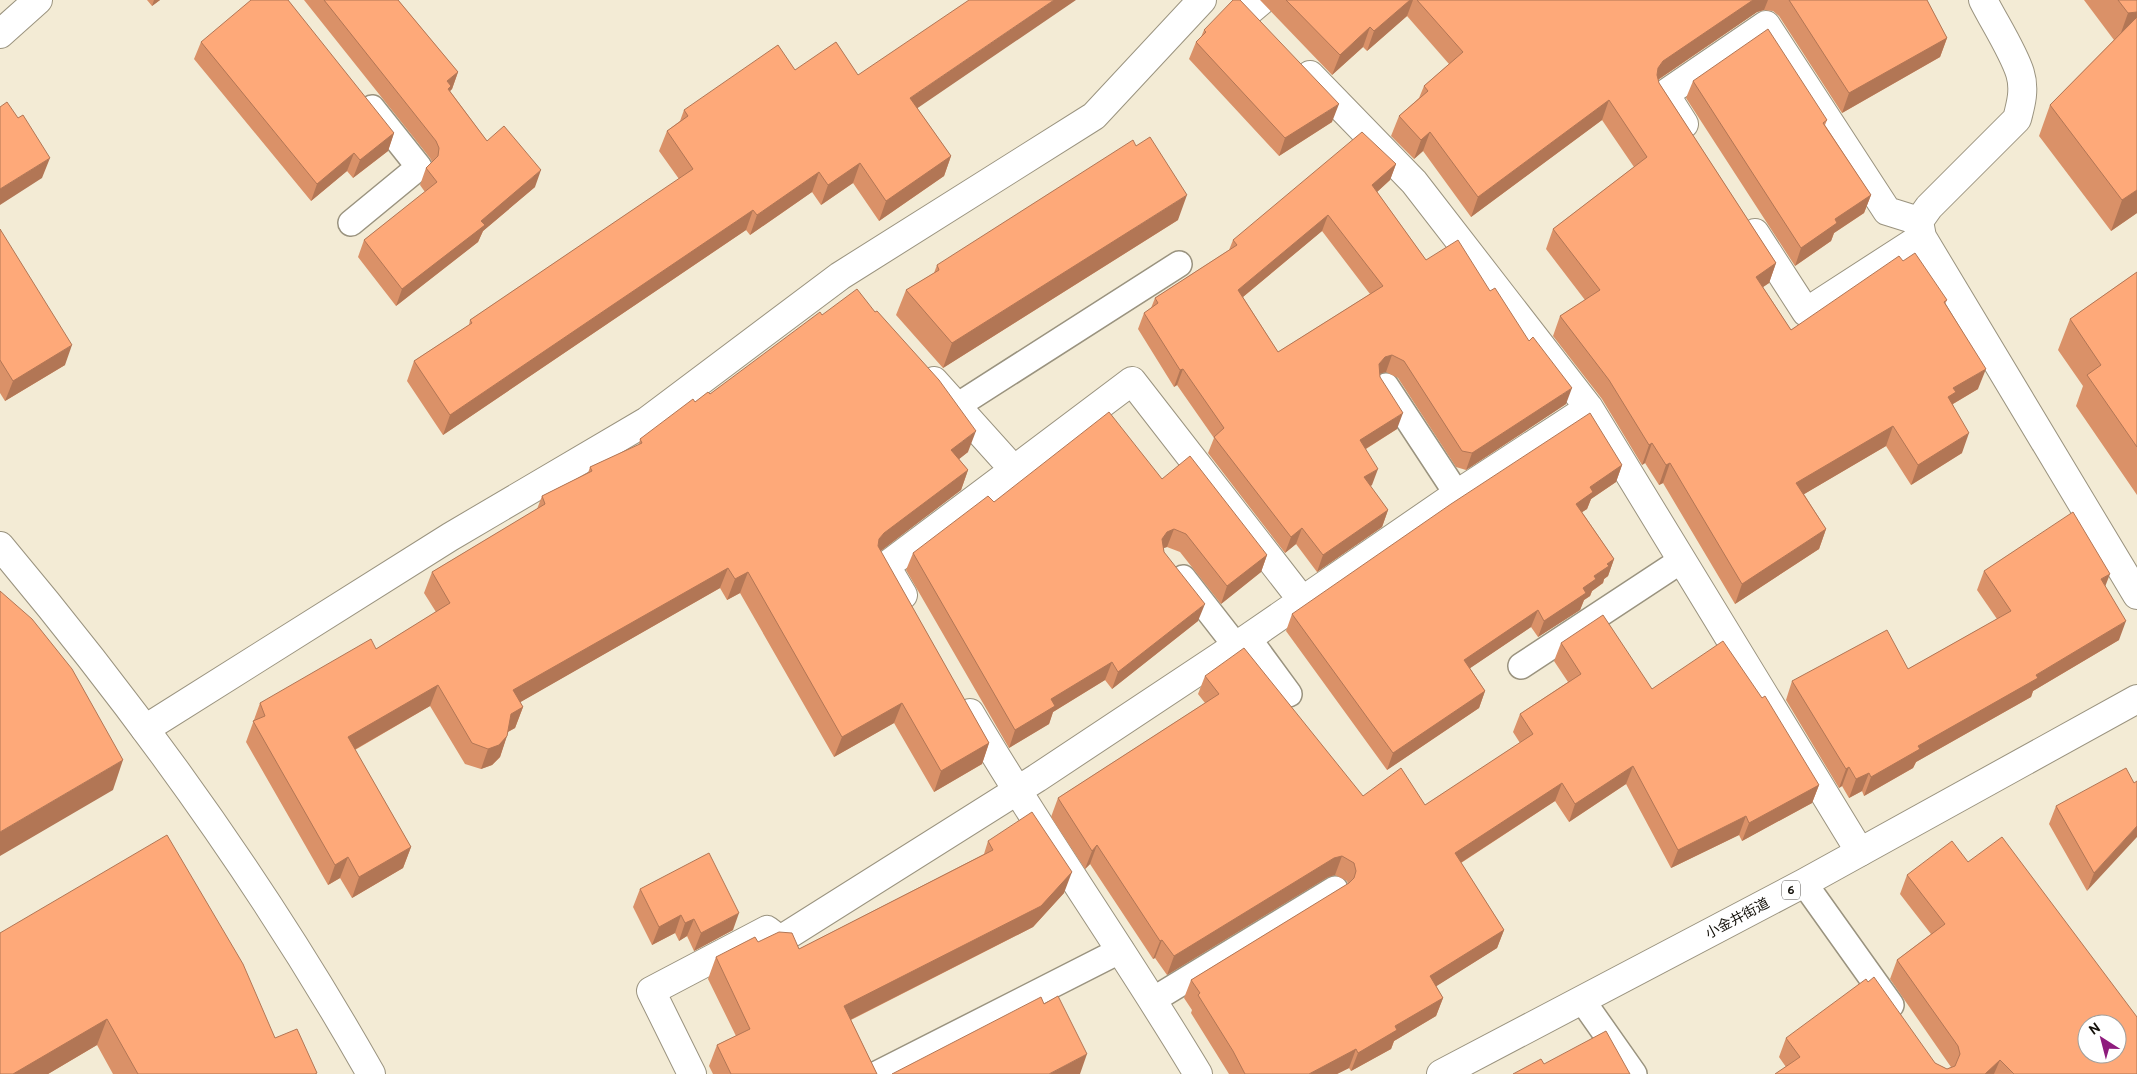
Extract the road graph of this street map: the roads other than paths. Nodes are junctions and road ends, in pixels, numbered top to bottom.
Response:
1 (38, 0) edge
2 (1202, 0) edge
3 (1983, 0) edge
4 (1249, 4) edge
5 (1269, 32) edge
6 (0, 34) edge
7 (1290, 54) edge
8 (358, 91) edge
9 (1697, 144) edge
10 (1741, 211) edge
11 (351, 223) dead end
12 (1920, 229) junction
13 (1178, 264) dead end
14 (840, 276) junction
15 (859, 298) edge
16 (918, 362) edge
17 (1386, 386) edge
18 (957, 406) junction
19 (1589, 408) junction
20 (1015, 471) junction
21 (1457, 494) junction
22 (0, 546) edge
23 (1170, 560) edge
24 (1682, 560) junction
25 (2137, 595) edge
26 (1302, 600) junction
27 (915, 616) edge
28 (1242, 642) junction
29 (1520, 666) dead end
30 (958, 692) edge
31 (1289, 694) dead end
32 (2137, 701) edge
33 (145, 729) junction
34 (1016, 792) junction
35 (1860, 852) junction
36 (1804, 883) junction
37 (1335, 889) edge
38 (1120, 950) junction
39 (1153, 1000) junction
40 (1582, 1000) junction
41 (1906, 1026) edge
42 (371, 1074) edge
43 (692, 1074) edge
44 (878, 1074) edge
45 (1198, 1074) edge
46 (1441, 1074) edge
47 (1634, 1074) edge

1 - 6 street
2 - 14 street
3 - 12 street
4 - 5 street
7 - 19 street
8 - 11 lane
9 - 12 street
10 - 12 street
12 - 25 street
13 - 18 lane
14 - 15 street
14 - 33 street
16 - 18 street
17 - 21 lane
18 - 20 street
19 - 21 street
19 - 24 street
20 - 26 street
20 - 27 street
21 - 26 street
22 - 33 street
23 - 28 lane
24 - 29 lane
24 - 35 street
26 - 28 street
28 - 31 lane
28 - 34 street
30 - 34 street
32 - 35 street, 小金井街道 / 6
33 - 42 street
34 - 38 street
34 - 43 street
35 - 36 street, 小金井街道 / 6
36 - 40 street, 小金井街道 / 6
36 - 41 lane
37 - 39 lane
38 - 39 street
38 - 44 lane
39 - 45 street
40 - 46 street, 小金井街道 / 6
40 - 47 lane

